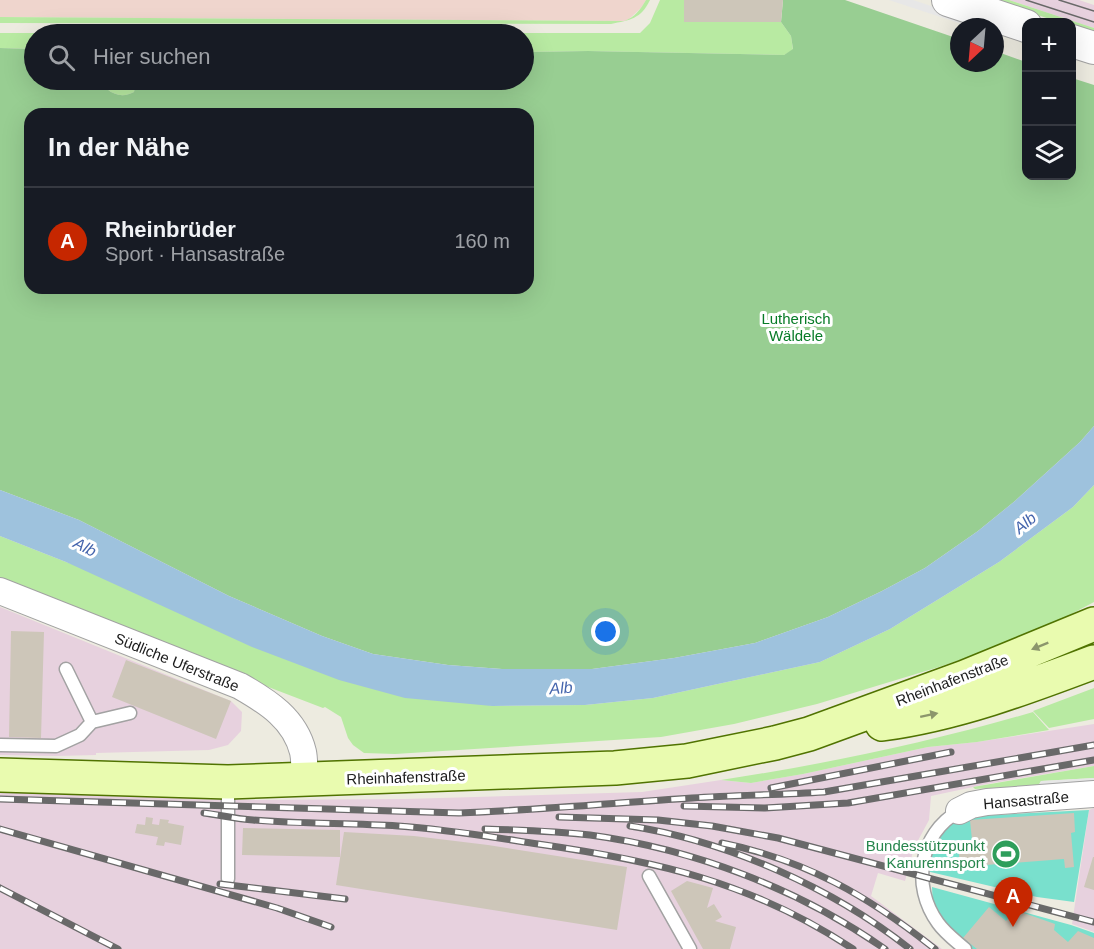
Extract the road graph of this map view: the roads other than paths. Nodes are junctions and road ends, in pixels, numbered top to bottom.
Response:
1 (948, 0) edge
2 (1022, 25) edge
3 (1076, 42) edge
4 (1094, 48) edge
5 (0, 591) edge
6 (1094, 624) edge
7 (1094, 662) edge
8 (66, 669) dead end
9 (130, 713) dead end
10 (92, 722) junction
11 (809, 734) junction
12 (0, 745) edge
13 (0, 775) edge
14 (304, 781) junction
15 (228, 782) junction
16 (1094, 794) edge
17 (959, 811) joint
18 (649, 876) dead end
19 (228, 879) dead end
20 (690, 949) edge
21 (964, 949) edge

1 - 2 street
3 - 4 street
5 - 14 street, Südliche Uferstraße
6 -> 11 main road, Rheinhafenstraße
11 -> 7 main road, Rheinhafenstraße
8 - 10 lane
9 - 10 lane
10 - 12 lane
11 - 14 main road, Rheinhafenstraße
13 - 15 main road, Rheinhafenstraße
14 - 15 main road, Rheinhafenstraße
15 - 19 lane
16 - 17 street, Hansastraße
17 - 21 lane
18 - 20 lane

